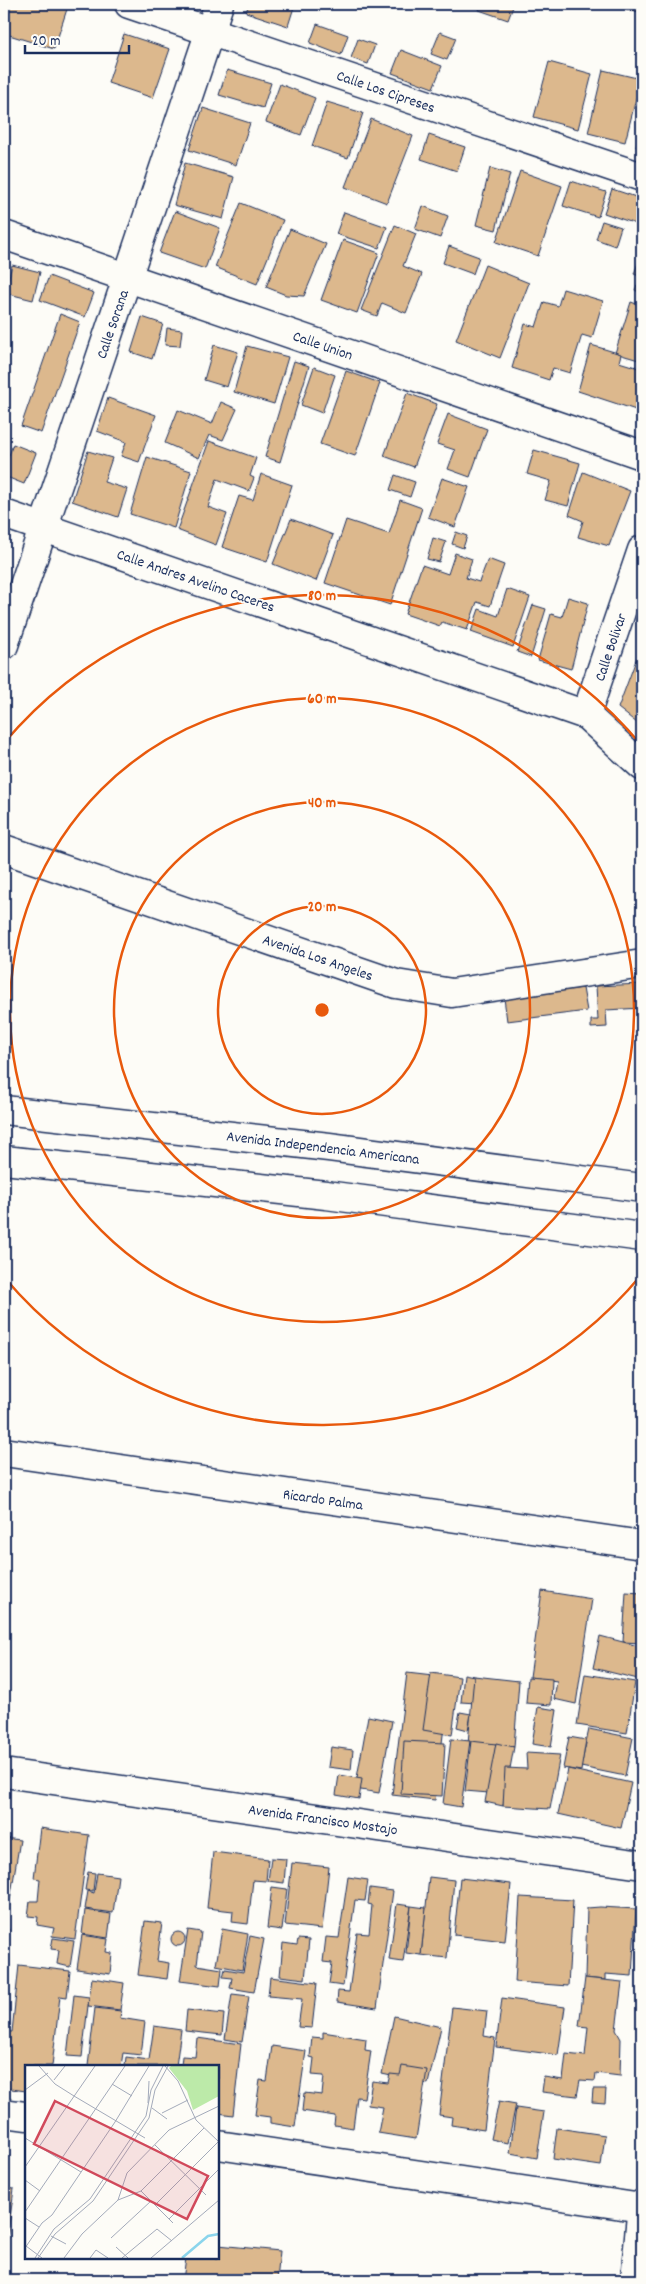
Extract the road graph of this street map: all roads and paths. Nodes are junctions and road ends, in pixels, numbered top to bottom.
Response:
1 (129, 4) edge
2 (219, 4) edge
3 (210, 32) junction
4 (642, 177) edge
5 (4, 235) edge
6 (127, 277) junction
7 (642, 455) edge
8 (4, 514) edge
9 (44, 527) junction
10 (642, 550) edge
11 (4, 645) edge
12 (586, 715) junction
13 (642, 766) edge
14 (4, 849) edge
15 (642, 964) edge
16 (4, 1110) edge
17 (4, 1160) edge
18 (642, 1188) edge
19 (642, 1237) edge
20 (4, 1452) edge
21 (642, 1546) edge
22 (4, 1773) edge
23 (642, 1865) edge
24 (4, 2113) edge
25 (25, 2116) edge
26 (219, 2145) edge
27 (642, 2204) edge
28 (642, 2208) edge
29 (635, 2280) edge

1 - 3 street, Calle Los Cipreses
2 - 3 street, Calle Sorana
3 - 4 street, Calle Los Cipreses
3 - 6 street, Calle Sorana
5 - 6 street, Calle Union
6 - 7 street, Calle Union
6 - 9 street, Calle Sorana
8 - 9 street, Calle Andres Avelino Caceres
9 - 11 street, Calle Sorana
9 - 12 street, Calle Andres Avelino Caceres
10 - 12 street, Calle Bolivar
12 - 13 street
14 - 15 street, Avenida Los Angeles
16 - 18 street, Avenida Independencia Americana
17 - 19 street
20 - 21 street, Ricardo Palma
22 - 23 street, Avenida Francisco Mostajo
24 - 25 street
26 - 28 street
27 - 28 street
28 - 29 street

